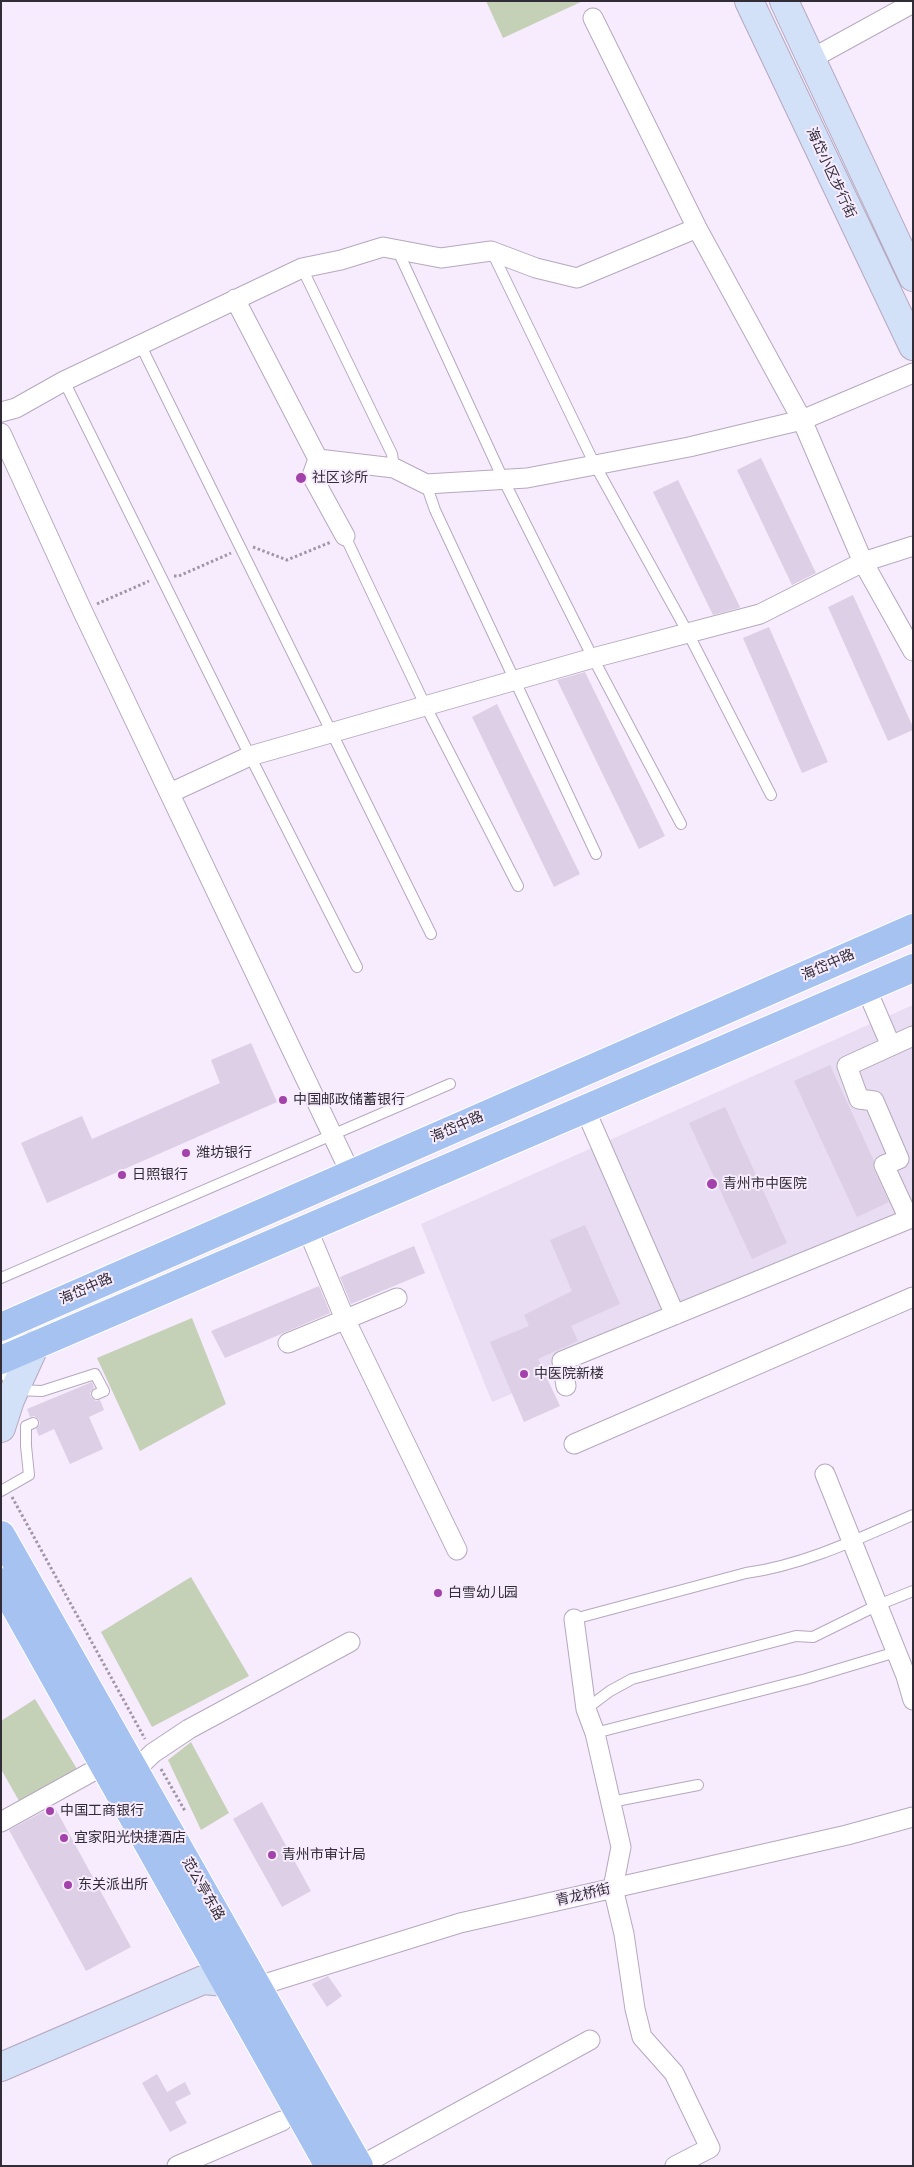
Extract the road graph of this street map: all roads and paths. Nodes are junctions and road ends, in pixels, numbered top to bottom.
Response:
1 (749, 1) edge
2 (784, 1) edge
3 (913, 2) edge
4 (592, 18) dead end
5 (811, 59) junction
6 (697, 228) junction
7 (397, 249) junction
8 (491, 250) junction
9 (302, 268) junction
10 (913, 277) edge
11 (235, 299) junction
12 (140, 344) junction
13 (913, 346) edge
14 (913, 373) edge
15 (64, 381) junction
16 (1, 412) edge
17 (802, 420) junction
18 (1, 433) edge
19 (318, 459) junction
20 (595, 465) junction
21 (394, 468) junction
22 (503, 479) junction
23 (426, 484) junction
24 (345, 536) junction
25 (913, 546) edge
26 (241, 548) junction
27 (863, 562) junction
28 (160, 576) junction
29 (82, 610) junction
30 (688, 633) junction
31 (913, 651) edge
32 (594, 658) junction
33 (515, 681) junction
34 (425, 705) junction
35 (332, 732) junction
36 (250, 756) junction
37 (170, 793) junction
38 (771, 795) dead end
39 (681, 824) dead end
40 (596, 854) dead end
41 (518, 886) dead end
42 (913, 928) edge
43 (431, 934) dead end
44 (357, 967) dead end
45 (913, 968) edge
46 (866, 988) junction
47 (913, 1036) edge
48 (891, 1046) junction
49 (450, 1084) dead end
50 (585, 1109) junction
51 (351, 1174) junction
52 (307, 1228) junction
53 (1, 1278) edge
54 (913, 1297) edge
55 (397, 1298) dead end
56 (675, 1315) junction
57 (345, 1320) junction
58 (8, 1321) edge
59 (288, 1343) dead end
60 (35, 1345) junction
61 (1, 1360) edge
62 (8, 1379) edge
63 (566, 1386) dead end
64 (97, 1394) dead end
65 (33, 1423) dead end
66 (1, 1428) edge
67 (574, 1444) dead end
68 (825, 1474) dead end
69 (4, 1490) edge
70 (913, 1515) edge
71 (1, 1535) edge
72 (852, 1541) junction
73 (457, 1550) dead end
74 (1, 1582) edge
75 (913, 1591) edge
76 (878, 1605) junction
77 (574, 1619) joint
78 (350, 1642) dead end
79 (896, 1652) junction
80 (909, 1675) edge
81 (913, 1700) edge
82 (586, 1709) junction
83 (594, 1733) junction
84 (144, 1762) junction
85 (104, 1765) junction
86 (698, 1785) dead end
87 (611, 1802) junction
88 (187, 1815) dead end
89 (913, 1817) edge
90 (1, 1822) edge
91 (613, 1888) junction
92 (226, 1982) junction
93 (258, 1986) junction
94 (590, 2040) dead end
95 (1, 2067) edge
96 (282, 2121) dead end
97 (178, 2166) edge
98 (329, 2166) edge
99 (360, 2166) edge
100 (675, 2166) edge

1 - 13 street, 海岱小区步行街
2 - 5 street
3 - 5 street
4 - 6 street
5 - 10 street
6 - 8 street
6 - 17 street
7 - 8 street
7 - 9 street
7 - 22 lane
8 - 20 lane
9 - 11 street
9 - 21 lane
11 - 12 street
11 - 19 street
12 - 15 street
12 - 26 lane
14 - 17 street
15 - 16 street
15 - 28 lane
17 - 20 street
17 - 27 street
18 - 29 street
19 - 21 street
19 - 24 street
20 - 22 street
20 - 30 lane
21 - 23 street
22 - 23 street
22 - 32 lane
23 - 33 lane
24 - 26 path
24 - 34 lane
25 - 27 street
26 - 28 path
26 - 35 lane
27 - 30 street
27 - 31 street
28 - 29 path
28 - 36 lane
29 - 37 street
30 - 32 street
30 - 38 lane
32 - 33 street
32 - 39 lane
33 - 34 street
33 - 40 lane
34 - 35 street
34 - 41 lane
35 - 36 street
35 - 43 lane
36 - 37 street
36 - 44 lane
37 - 51 street
42 - 51 main road, 海岱中路
45 - 46 main road
46 - 48 street
46 - 50 main road
47 - 48 street
48 - 56 street
49 - 53 lane
50 - 52 main road
50 - 56 street
51 - 58 main road, 海岱中路
52 - 57 street
52 - 60 main road
54 - 67 street
55 - 57 street
56 - 63 street
57 - 59 street
57 - 73 street
60 - 61 main road
60 - 62 street
62 - 64 lane
62 - 66 street
65 - 69 lane
68 - 72 street
69 - 84 path
70 - 72 lane
71 - 84 main road, 范公亭东路
72 - 76 street
72 - 77 lane
74 - 85 main road, 范公亭东路
75 - 76 lane
76 - 79 street
76 - 82 lane
77 - 82 street
78 - 84 street
79 - 80 street
79 - 83 lane
80 - 81 street
82 - 83 street
83 - 87 street
84 - 88 path
84 - 93 main road, 范公亭东路
85 - 90 street
85 - 92 main road, 范公亭东路
86 - 87 lane
87 - 91 street
89 - 91 street, 青龙桥街
91 - 93 street, 青龙桥街
91 - 100 street
92 - 93 street
92 - 95 street
92 - 98 main road, 范公亭东路
93 - 99 main road, 范公亭东路
94 - 99 street
96 - 97 street

